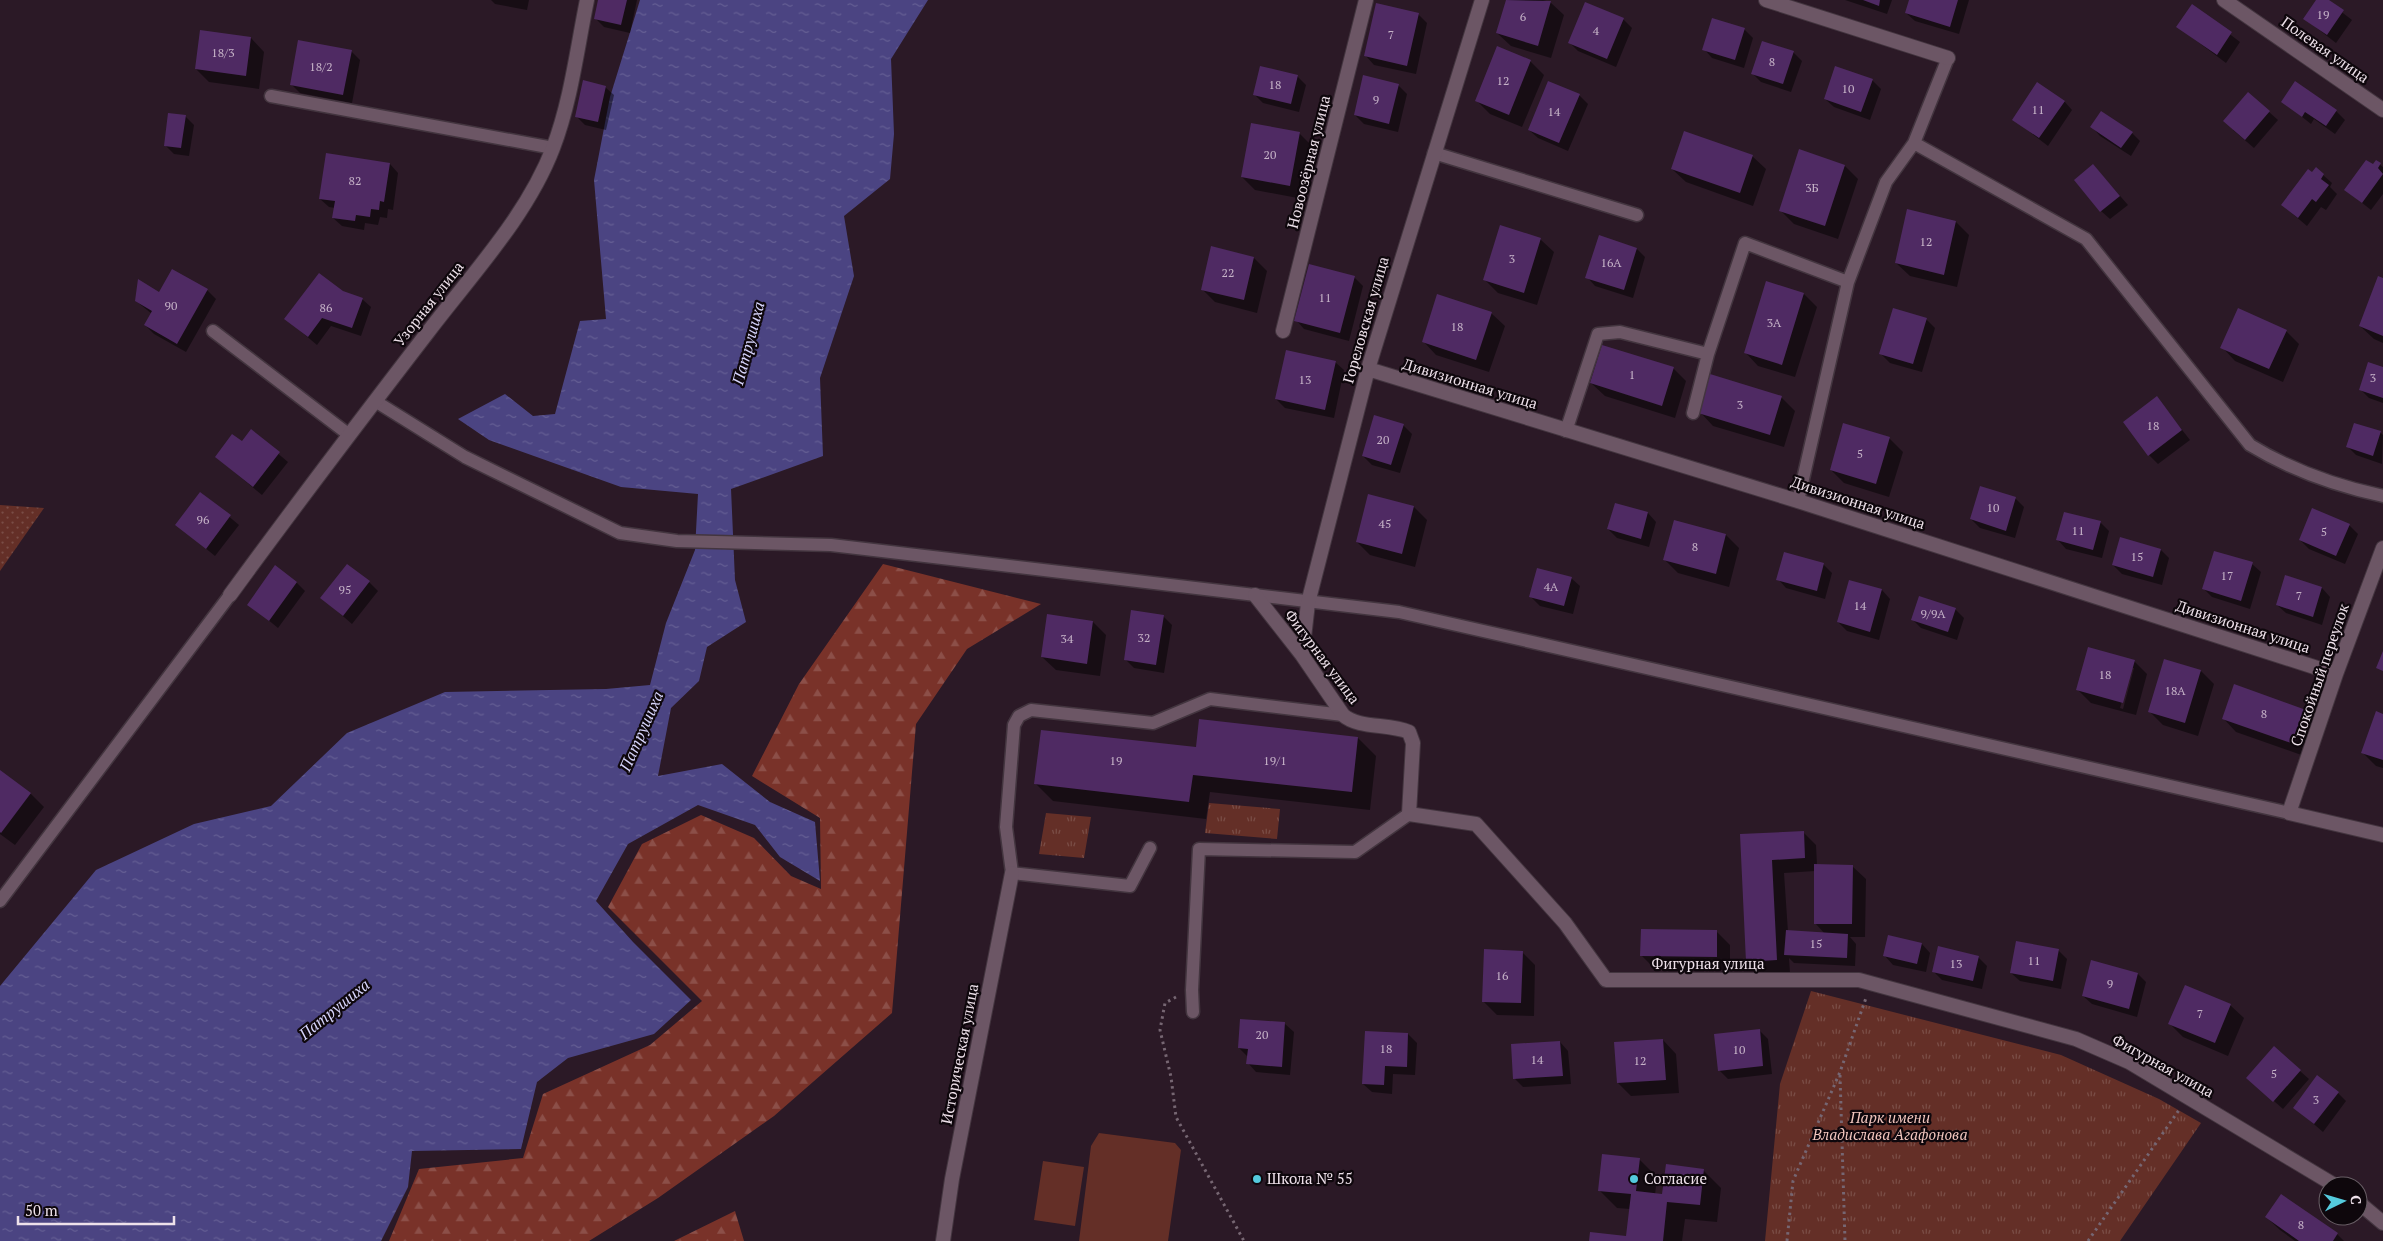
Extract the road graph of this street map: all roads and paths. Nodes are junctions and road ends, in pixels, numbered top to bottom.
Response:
1 (587, 0) edge
2 (1366, 0) edge
3 (1482, 0) edge
4 (1766, 0) edge
5 (2224, 0) edge
6 (1948, 58) joint
7 (271, 96) dead end
8 (2383, 110) edge
9 (1914, 143) junction
10 (553, 148) junction
11 (1434, 153) junction
12 (1637, 215) dead end
13 (1848, 282) junction
14 (213, 331) dead end
15 (1283, 332) dead end
16 (1708, 354) junction
17 (1368, 369) junction
18 (375, 400) junction
19 (1693, 413) dead end
20 (1566, 431) junction
21 (348, 434) junction
22 (2383, 496) edge
23 (1798, 501) junction
24 (2383, 548) edge
25 (230, 595) joint
26 (1255, 595) junction
27 (1308, 603) junction
28 (1302, 655) junction
29 (2336, 674) junction
30 (1343, 715) junction
31 (1409, 814) junction
32 (2289, 814) junction
33 (2383, 835) edge
34 (1150, 848) dead end
35 (1012, 873) junction
36 (0, 901) edge
37 (1871, 983) junction
38 (1192, 990) junction
39 (1193, 1012) dead end
40 (1840, 1072) junction
41 (2188, 1097) junction
42 (2319, 1176) edge
43 (2368, 1210) edge
44 (2383, 1223) edge
45 (943, 1241) edge
46 (1244, 1241) edge
47 (1788, 1241) edge
48 (1845, 1241) edge
49 (2088, 1241) edge

1 - 10 street, Узорная улица
2 - 15 street, Новоозёрная улица
3 - 11 street, Гореловская улица
4 - 6 street
5 - 8 street, Полевая улица
6 - 9 lane
7 - 10 lane
9 - 13 lane
9 - 22 lane
10 - 18 street, Узорная улица
11 - 12 lane
11 - 17 street, Гореловская улица
13 - 16 lane
13 - 23 lane
14 - 21 lane
16 - 19 lane
16 - 20 lane
17 - 20 street, Дивизионная улица
17 - 27 street, Гореловская улица
18 - 21 street, Узорная улица
18 - 26 lane
20 - 23 street, Дивизионная улица
21 - 25 street, Узорная улица
23 - 29 street, Дивизионная улица
24 - 29 street, Спокойный переулок
25 - 36 lane
26 - 27 lane
26 - 28 street, Фигурная улица
27 - 28 street, Гореловская улица
27 - 32 lane
28 - 30 street, Фигурная улица
29 - 32 street, Спокойный переулок
30 - 31 street, Фигурная улица
30 - 35 lane
31 - 37 street, Фигурная улица
31 - 38 lane
32 - 33 street
34 - 35 lane
35 - 45 street, Историческая улица
37 - 40 path
37 - 41 street, Фигурная улица
38 - 39 lane
38 - 46 path
40 - 47 path
40 - 48 path
41 - 42 street, Фигурная улица
41 - 49 path
43 - 44 street

